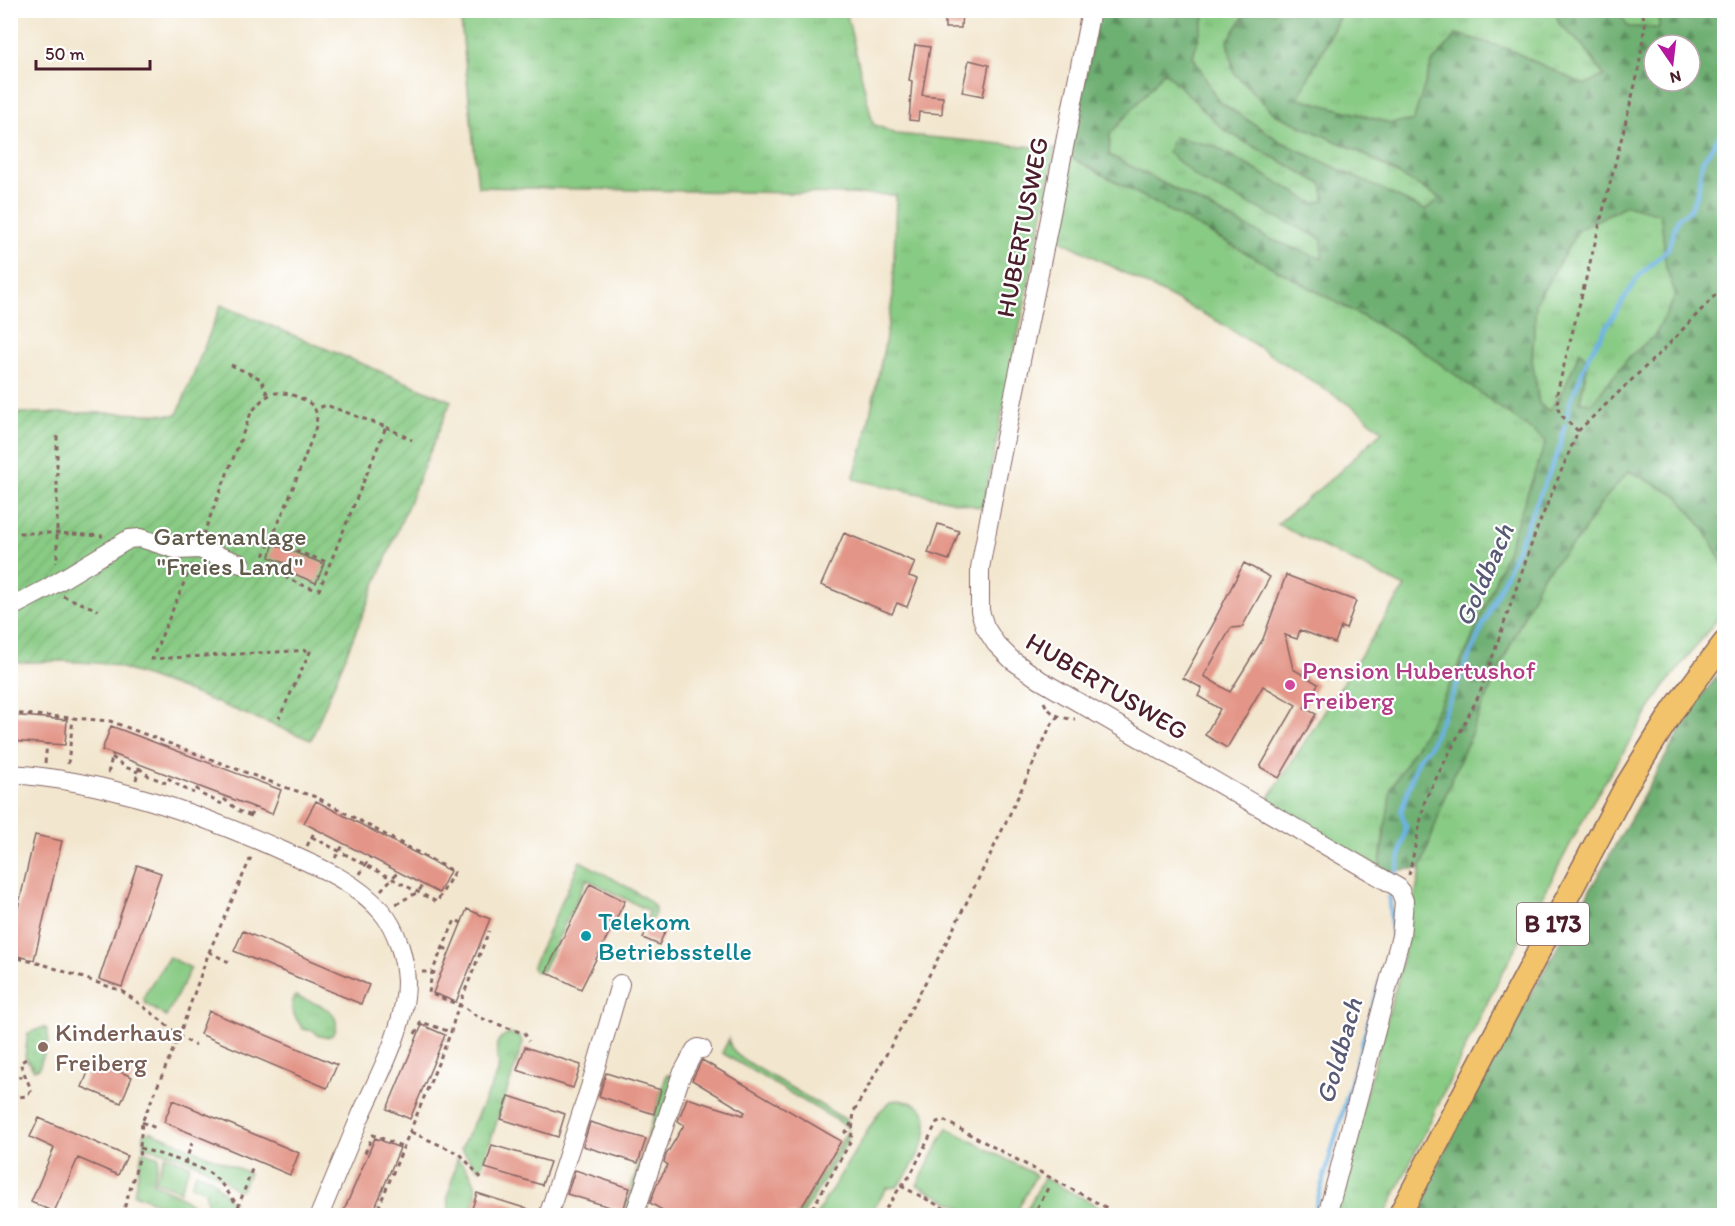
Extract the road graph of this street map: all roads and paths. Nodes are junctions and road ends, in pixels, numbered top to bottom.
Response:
1 (1091, 10) edge
2 (1642, 10) edge
3 (1725, 286) edge
4 (231, 365) dead end
5 (268, 396) junction
6 (316, 409) junction
7 (386, 427) junction
8 (1578, 431) junction
9 (57, 436) dead end
10 (412, 440) dead end
11 (10, 533) edge
12 (57, 533) junction
13 (129, 539) junction
14 (270, 542) junction
15 (199, 549) junction
16 (261, 563) junction
17 (330, 563) junction
18 (241, 564) joint
19 (52, 585) junction
20 (10, 608) edge
21 (98, 610) dead end
22 (1725, 643) edge
23 (10, 712) edge
24 (1058, 716) dead end
25 (73, 718) junction
26 (279, 718) dead end
27 (112, 757) dead end
28 (10, 774) edge
29 (168, 778) dead end
30 (66, 781) junction
31 (166, 783) dead end
32 (196, 788) dead end
33 (194, 793) dead end
34 (224, 799) dead end
35 (222, 804) dead end
36 (251, 816) dead end
37 (312, 837) dead end
38 (258, 840) junction
39 (398, 872) dead end
40 (393, 879) junction
41 (423, 885) dead end
42 (418, 892) junction
43 (1404, 900) junction
44 (377, 906) junction
45 (462, 923) dead end
46 (489, 931) dead end
47 (443, 948) junction
48 (450, 950) dead end
49 (209, 952) junction
50 (10, 956) edge
51 (229, 962) dead end
52 (620, 984) dead end
53 (459, 1005) junction
54 (10, 1025) edge
55 (452, 1032) junction
56 (179, 1036) junction
57 (412, 1039) dead end
58 (529, 1041) dead end
59 (10, 1043) edge
60 (196, 1046) dead end
61 (702, 1049) dead end
62 (26, 1059) dead end
63 (26, 1075) junction
64 (10, 1083) edge
65 (142, 1122) junction
66 (852, 1122) junction
67 (158, 1129) dead end
68 (411, 1132) junction
69 (844, 1133) dead end
70 (192, 1143) dead end
71 (404, 1147) junction
72 (140, 1148) junction
73 (365, 1153) dead end
74 (185, 1163) junction
75 (252, 1169) dead end
76 (483, 1180) dead end
77 (901, 1186) junction
78 (1048, 1188) dead end
79 (239, 1207) junction
80 (960, 1208) dead end
81 (122, 1215) edge
82 (236, 1215) edge
83 (319, 1215) edge
84 (375, 1215) edge
85 (548, 1215) edge
86 (634, 1215) edge
87 (808, 1215) edge
88 (881, 1215) edge
89 (957, 1215) edge
90 (1033, 1215) edge
91 (1122, 1215) edge
92 (1327, 1215) edge
93 (1399, 1215) edge

1 - 43 street, HUBERTUSWEG
2 - 8 path
3 - 8 path
4 - 5 path
5 - 6 path
5 - 15 path
6 - 7 path
6 - 14 path
7 - 10 path
7 - 17 path
8 - 43 path
9 - 12 path
11 - 12 path
12 - 13 path
12 - 19 path
13 - 15 street
13 - 19 street
14 - 16 path
14 - 17 path
15 - 18 street
15 - 26 path
16 - 17 path
16 - 18 path
19 - 20 street
19 - 21 path
22 - 93 main road, B 173
23 - 25 path
24 - 66 path
25 - 30 path
25 - 42 path
27 - 31 path
28 - 30 street
29 - 33 path
30 - 38 street
32 - 35 path
34 - 36 path
37 - 40 path
38 - 44 street
38 - 49 path
39 - 40 path
40 - 42 path
40 - 44 path
41 - 42 path
42 - 44 path
43 - 92 street
44 - 83 street
45 - 47 path
46 - 53 path
47 - 48 path
47 - 53 path
49 - 51 path
49 - 56 path
50 - 56 path
52 - 85 street
53 - 55 path
53 - 58 path
54 - 59 path
55 - 57 path
55 - 68 path
56 - 60 path
56 - 65 path
61 - 86 street
62 - 63 path
63 - 64 path
63 - 64 path
65 - 67 path
65 - 72 path
66 - 69 path
66 - 87 path
68 - 71 path
68 - 76 path
70 - 74 path
71 - 73 path
71 - 84 path
72 - 74 path
72 - 81 path
74 - 79 path
75 - 79 path
77 - 88 path
77 - 89 path
77 - 91 path
78 - 90 path
79 - 82 path
80 - 89 path

